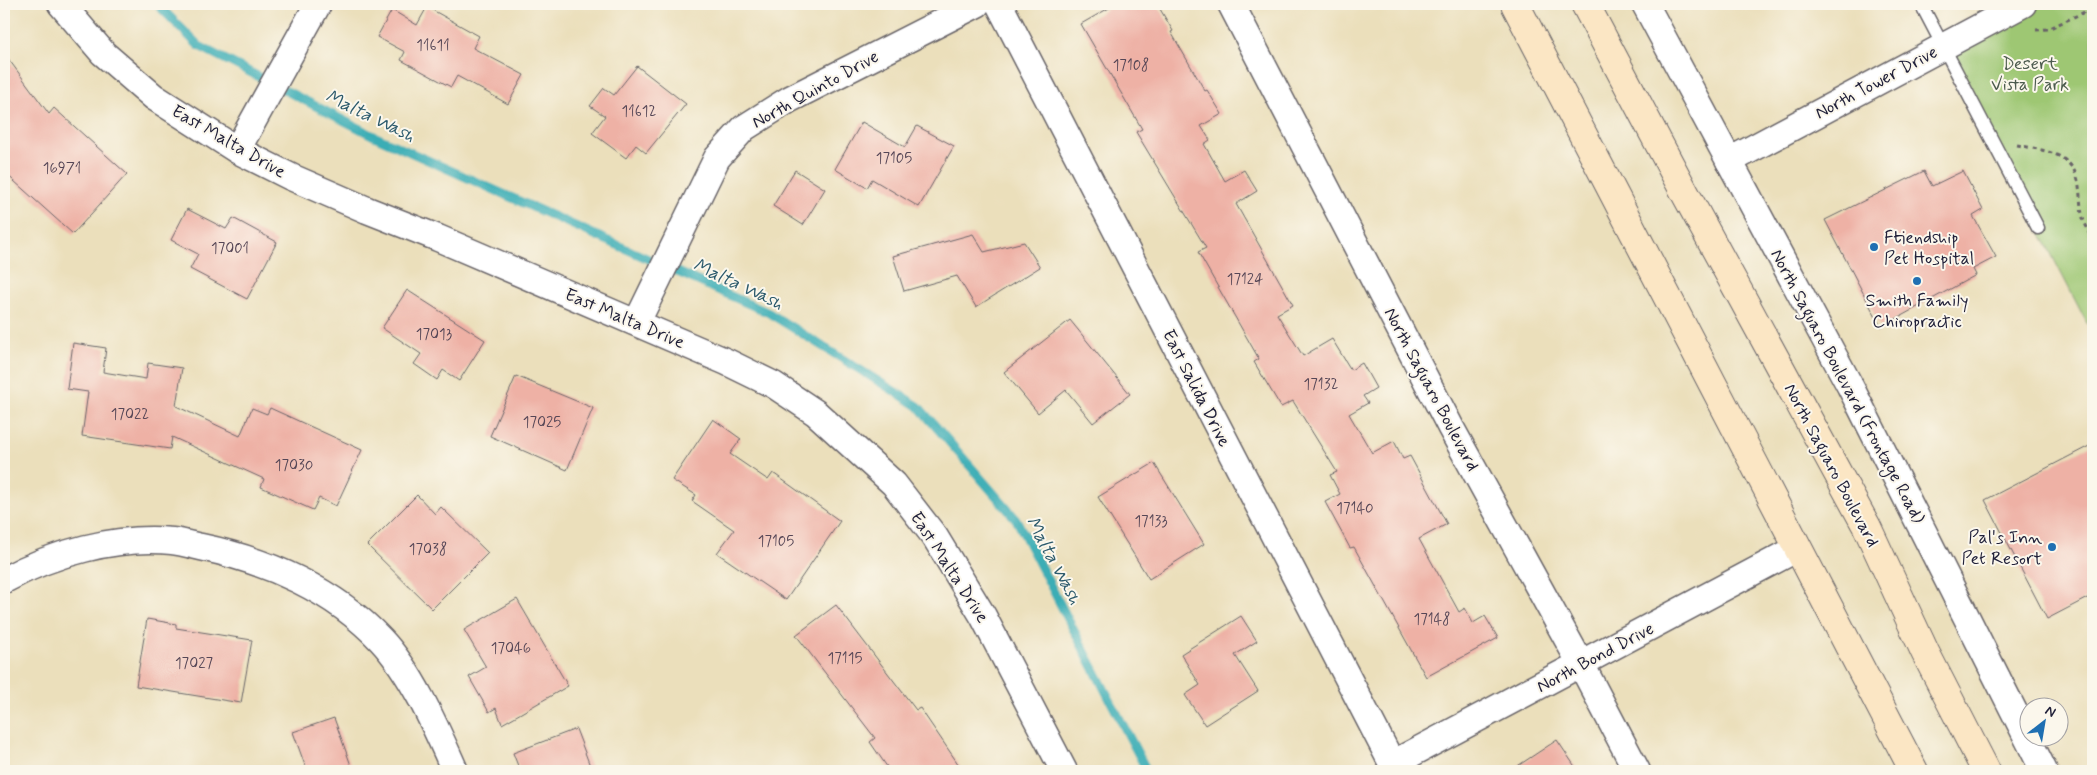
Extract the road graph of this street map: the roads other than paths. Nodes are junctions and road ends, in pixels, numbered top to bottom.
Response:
1 (61, 4) edge
2 (318, 4) edge
3 (977, 4) edge
4 (999, 4) edge
5 (1232, 4) edge
6 (1515, 4) edge
7 (1585, 4) edge
8 (1645, 4) edge
9 (1921, 4) edge
10 (2023, 4) edge
11 (1944, 46) junction
12 (237, 150) junction
13 (1729, 161) junction
14 (2038, 228) dead end
15 (638, 322) junction
16 (1798, 548) junction
17 (4, 580) edge
18 (1581, 664) junction
19 (1394, 768) edge
20 (455, 771) edge
21 (1064, 771) edge
22 (1637, 771) edge
23 (1914, 771) edge
24 (1986, 771) edge
25 (2044, 771) edge

1 - 12 street, East Malta Drive
2 - 12 street
3 - 15 street, North Quinto Drive
4 - 19 street, East Salida Drive
5 - 18 street, North Saguaro Boulevard
6 - 16 main road
7 - 24 main road, North Saguaro Boulevard
8 - 13 street, North Saguaro Boulevard (Frontage Road)
9 - 11 lane
10 - 11 street, North Tower Drive
11 - 13 street, North Tower Drive
11 - 14 lane
12 - 15 street, East Malta Drive
13 - 25 street, North Saguaro Boulevard (Frontage Road)
15 - 21 street, East Malta Drive
16 - 18 street, North Bond Drive
16 - 23 main road
17 - 20 street
18 - 19 street, North Bond Drive
18 - 22 street, North Saguaro Boulevard

